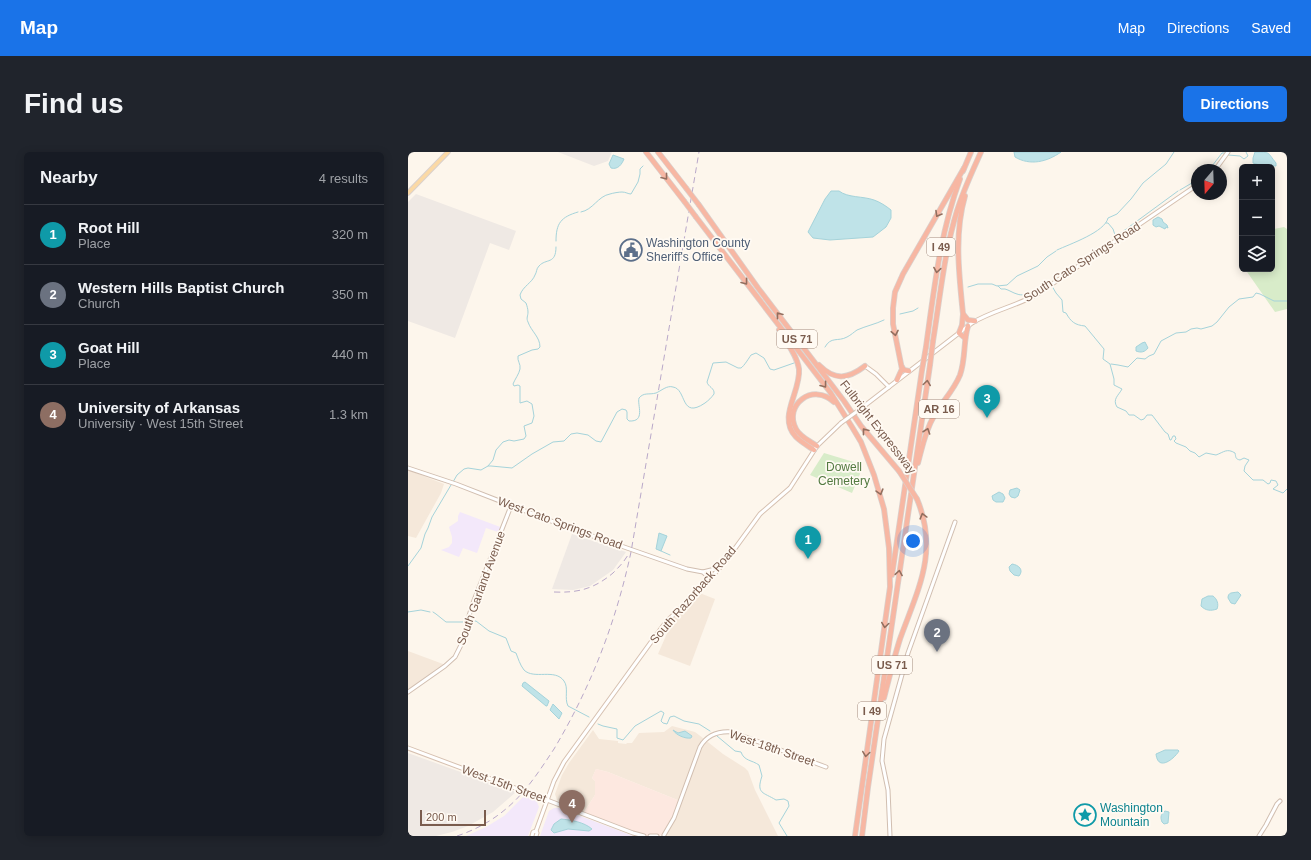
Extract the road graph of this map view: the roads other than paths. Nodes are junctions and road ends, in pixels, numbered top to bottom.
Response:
1 (448, 152) edge
2 (646, 152) edge
3 (658, 152) edge
4 (971, 152) edge
5 (981, 152) edge
6 (1228, 152) edge
7 (1219, 164) edge
8 (964, 168) junction
9 (971, 173) junction
10 (1191, 189) edge
11 (408, 193) edge
12 (767, 310) junction
13 (963, 314) junction
14 (975, 321) junction
15 (968, 326) junction
16 (959, 333) junction
17 (965, 338) junction
18 (808, 353) junction
19 (865, 366) joint
20 (902, 367) junction
21 (909, 371) junction
22 (897, 380) junction
23 (889, 387) junction
24 (843, 410) junction
25 (817, 446) junction
26 (814, 450) junction
27 (408, 468) edge
28 (913, 482) junction
29 (511, 506) junction
30 (955, 522) dead end
31 (720, 568) junction
32 (703, 572) junction
33 (710, 579) junction
34 (890, 587) junction
35 (408, 692) edge
36 (879, 709) junction
37 (408, 748) edge
38 (826, 767) dead end
39 (547, 800) junction
40 (1280, 800) dead end
41 (536, 831) junction
42 (532, 836) edge
43 (536, 836) edge
44 (644, 836) edge
45 (650, 836) edge
46 (657, 836) edge
47 (664, 836) edge
48 (855, 836) edge
49 (862, 836) edge
50 (890, 836) edge
51 (1259, 836) edge

1 - 11 main road
2 -> 12 highway, Fulbright Expressway / US 71, bridge
18 -> 3 highway, Fulbright Expressway / US 71, bridge
4 - 8 highway, I 49
5 - 9 highway, I 49
6 - 7 street
8 -> 20 highway
8 -> 34 highway, I 49, bridge
9 - 13 highway
28 -> 9 highway, I 49, bridge
10 - 14 street, South Cato Springs Road
12 -> 24 highway, Fulbright Expressway / US 71
12 - 26 highway
13 - 14 highway
13 - 16 highway
14 - 15 street, South Cato Springs Road
15 - 16 street, South Cato Springs Road
15 - 17 highway
16 - 17 highway
16 - 21 street, South Cato Springs Road
28 -> 17 highway, AR 16
18 - 19 highway
36 -> 18 highway, Fulbright Expressway / US 71, bridge
19 - 23 street
20 - 21 highway
20 - 22 highway
21 - 22 street, South Cato Springs Road
22 - 23 street, South Cato Springs Road
23 - 25 street, South Cato Springs Road, bridge
24 - 25 highway
24 -> 34 highway, Fulbright Expressway / US 71
25 - 26 street, South Cato Springs Road
26 - 31 street, South Razorback Road
27 - 29 street, West Cato Springs Road
36 -> 28 highway, I 49
29 - 32 street, West Cato Springs Road
29 - 35 street, South Garland Avenue
30 - 50 street
31 - 32 street
31 - 33 street, South Razorback Road
32 - 33 street
33 - 39 street, South Razorback Road
34 -> 48 highway, Fulbright Expressway / I 49
36 - 49 highway, I 49
37 - 39 street, West 15th Street
38 - 47 street, West 18th Street
39 - 41 street, South Razorback Road
39 - 44 street, West 15th Street
40 - 51 street
41 - 42 street, South Razorback Road
41 - 43 street, South Razorback Road
45 - 46 street

